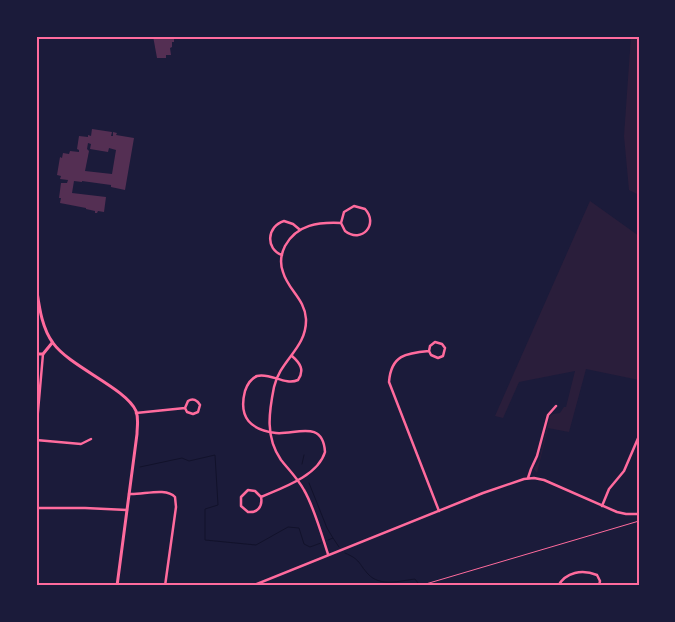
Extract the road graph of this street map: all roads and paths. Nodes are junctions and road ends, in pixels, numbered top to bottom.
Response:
1 (341, 223) junction
2 (299, 230) junction
3 (282, 255) junction
4 (36, 285) edge
5 (52, 343) junction
6 (429, 351) junction
7 (36, 354) edge
8 (43, 354) junction
9 (292, 356) junction
10 (276, 379) junction
11 (556, 406) dead end
12 (185, 408) junction
13 (136, 413) junction
14 (270, 431) junction
15 (36, 434) edge
16 (639, 436) edge
17 (91, 438) dead end
18 (36, 440) edge
19 (528, 478) junction
20 (297, 481) junction
21 (129, 494) junction
22 (261, 497) junction
23 (602, 506) junction
24 (36, 508) edge
25 (127, 510) junction
26 (439, 511) junction
27 (639, 514) edge
28 (639, 521) edge
29 (328, 554) junction
30 (117, 586) edge
31 (165, 586) edge
32 (252, 586) edge
33 (419, 586) edge
34 (558, 586) edge
35 (599, 586) edge

1 - 1 street
1 - 2 street
2 - 3 street
2 - 3 street
3 - 9 street
4 - 5 main road
5 - 8 main road
5 - 13 main road
6 - 6 street
6 - 26 street
7 - 8 main road
8 - 15 street
9 - 10 street
9 - 10 street
10 - 14 street
10 - 14 street
11 - 19 street
12 - 12 street
12 - 13 street
13 - 21 main road
14 - 20 street
14 - 20 street
16 - 23 street
17 - 18 street
19 - 23 street
19 - 26 street
20 - 22 street
20 - 29 street
21 - 25 main road
21 - 31 street
22 - 22 street
23 - 27 street
24 - 25 street
25 - 30 main road
26 - 29 street
28 - 33 path
29 - 32 street
34 - 35 street

